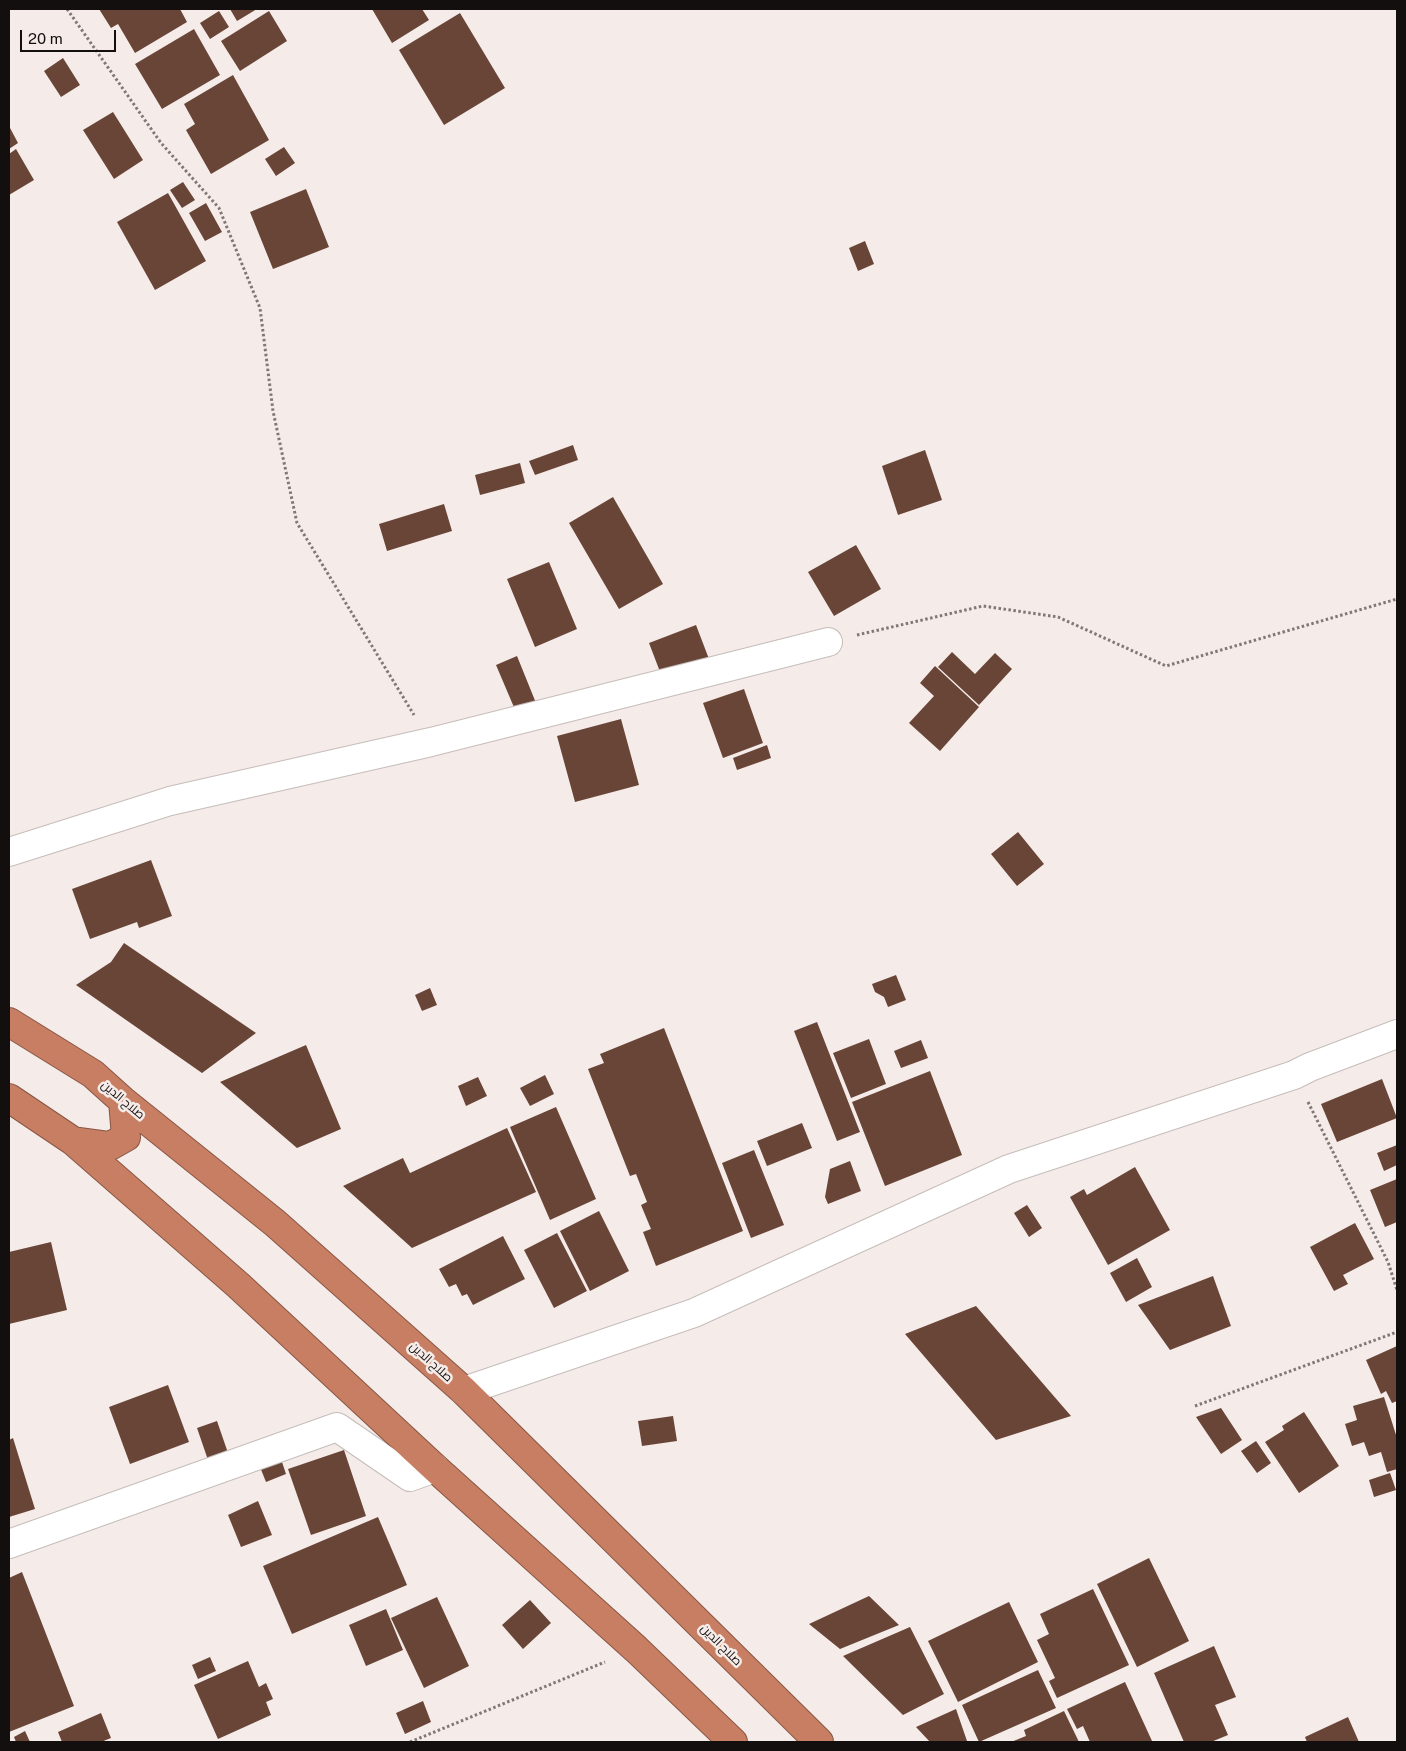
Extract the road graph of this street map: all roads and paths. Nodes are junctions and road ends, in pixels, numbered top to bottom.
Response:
1 (67, 9) edge
2 (1397, 598) edge
3 (828, 642) joint
4 (431, 742) junction
5 (9, 852) edge
6 (9, 1022) edge
7 (1397, 1034) edge
8 (1294, 1075) junction
9 (9, 1098) edge
10 (123, 1101) junction
11 (73, 1141) junction
12 (1397, 1290) edge
13 (1397, 1332) edge
14 (464, 1390) junction
15 (1195, 1406) dead end
16 (435, 1468) junction
17 (9, 1544) edge
18 (636, 1649) junction
19 (410, 1742) edge
20 (733, 1742) edge
21 (819, 1742) edge

1 - 4 path
2 - 3 path
3 - 4 lane
4 - 5 lane
6 - 10 highway, صلاح الدين
7 - 8 lane
8 - 12 path
8 - 14 lane
9 - 11 highway
10 - 11 highway
10 - 14 highway, صلاح الدين
11 - 16 highway
13 - 15 path
14 - 21 highway, صلاح الدين
16 - 17 lane
16 - 18 highway
18 - 19 path
18 - 20 highway

